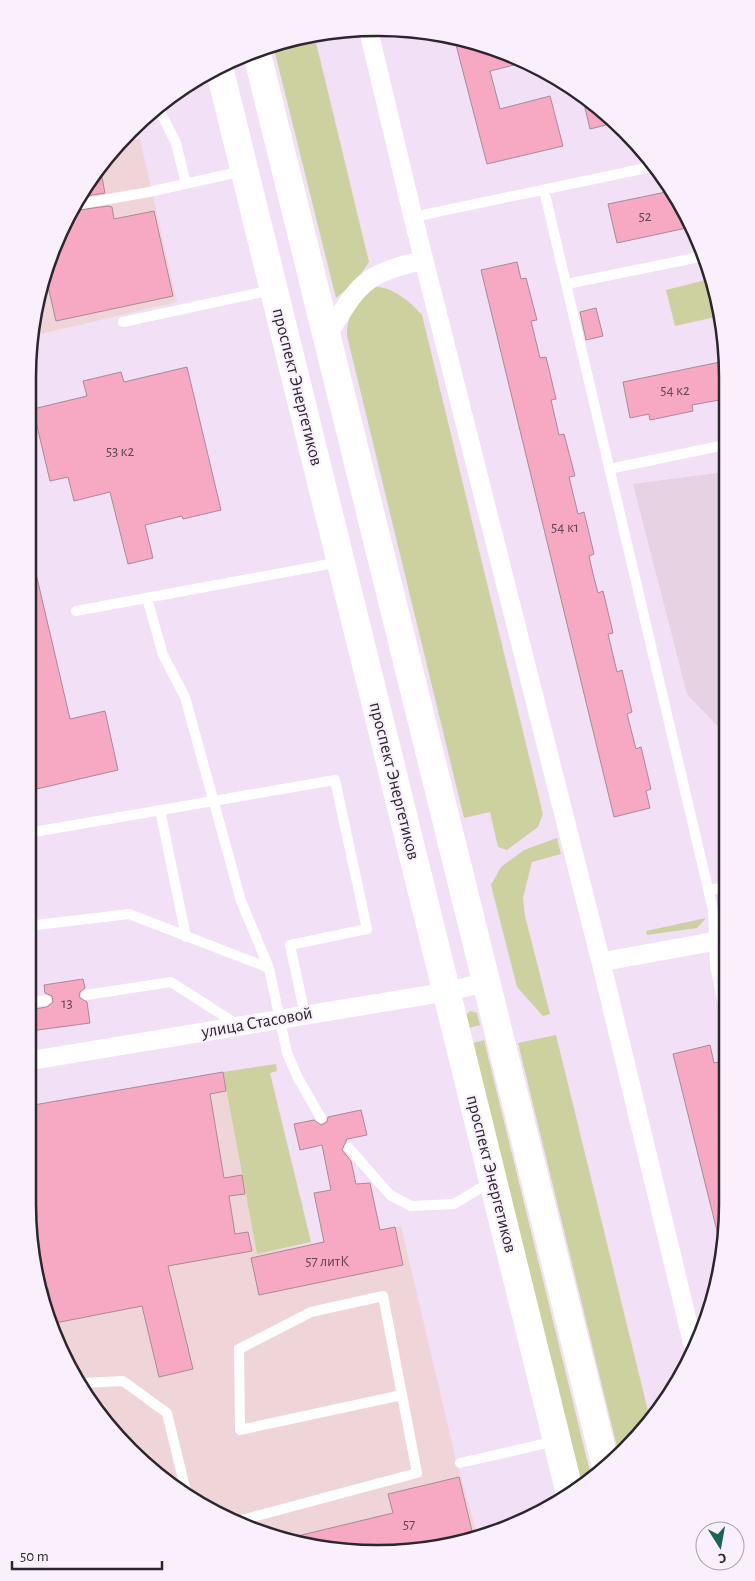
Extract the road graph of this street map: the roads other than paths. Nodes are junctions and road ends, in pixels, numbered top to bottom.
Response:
1 (370, 36) edge
2 (258, 58) edge
3 (221, 74) edge
4 (161, 114) edge
5 (646, 168) edge
6 (244, 171) junction
7 (186, 184) junction
8 (544, 190) junction
9 (84, 203) edge
10 (413, 217) junction
11 (697, 257) edge
12 (424, 260) junction
13 (567, 284) junction
14 (273, 289) junction
15 (123, 322) dead end
16 (326, 337) junction
17 (719, 446) edge
18 (609, 469) junction
19 (340, 562) junction
20 (147, 598) junction
21 (76, 611) dead end
22 (213, 801) junction
23 (160, 810) junction
24 (36, 832) edge
25 (719, 888) edge
26 (708, 890) junction
27 (36, 925) edge
28 (719, 936) edge
29 (186, 937) junction
30 (719, 940) edge
31 (719, 945) edge
32 (600, 962) junction
33 (269, 968) junction
34 (487, 982) junction
35 (719, 984) edge
36 (446, 992) junction
37 (86, 995) dead end
38 (46, 1000) dead end
39 (36, 1002) edge
40 (306, 1015) junction
41 (280, 1019) junction
42 (239, 1026) junction
43 (36, 1060) edge
44 (321, 1118) dead end
45 (348, 1148) dead end
46 (493, 1180) junction
47 (691, 1338) edge
48 (88, 1383) edge
49 (402, 1395) junction
50 (557, 1440) junction
51 (604, 1459) edge
52 (460, 1463) dead end
53 (183, 1483) edge
54 (568, 1486) edge
55 (246, 1519) edge

1 - 10 street
2 - 16 main road
3 - 6 main road, проспект Энергетиков
4 - 7 lane
5 - 8 lane
6 - 7 lane
6 - 14 main road, проспект Энергетиков
7 - 9 lane
8 - 10 lane
8 - 13 lane
10 - 12 street
11 - 13 lane
12 - 16 street
12 - 32 street
13 - 18 lane
14 - 15 lane
14 - 19 main road, проспект Энергетиков
16 - 34 main road
17 - 18 lane
18 - 26 lane
19 - 20 lane
19 - 36 main road, проспект Энергетиков
20 - 21 lane
20 - 22 lane
22 - 23 lane
22 - 33 lane
22 - 40 lane
23 - 24 lane
23 - 29 lane
25 - 26 lane
26 - 28 lane
27 - 29 lane
29 - 33 lane
30 - 32 street
31 - 35 lane
32 - 47 street
33 - 41 lane
34 - 36 street, улица Стасовой
34 - 51 main road
36 - 40 street, улица Стасовой
36 - 46 main road, проспект Энергетиков
37 - 42 lane
38 - 39 lane
40 - 41 street, улица Стасовой
41 - 42 street, улица Стасовой
41 - 44 lane
42 - 43 street, улица Стасовой
45 - 46 lane
46 - 50 main road, проспект Энергетиков
48 - 53 lane
49 - 49 lane
49 - 55 lane
50 - 52 lane
50 - 54 main road, проспект Энергетиков

